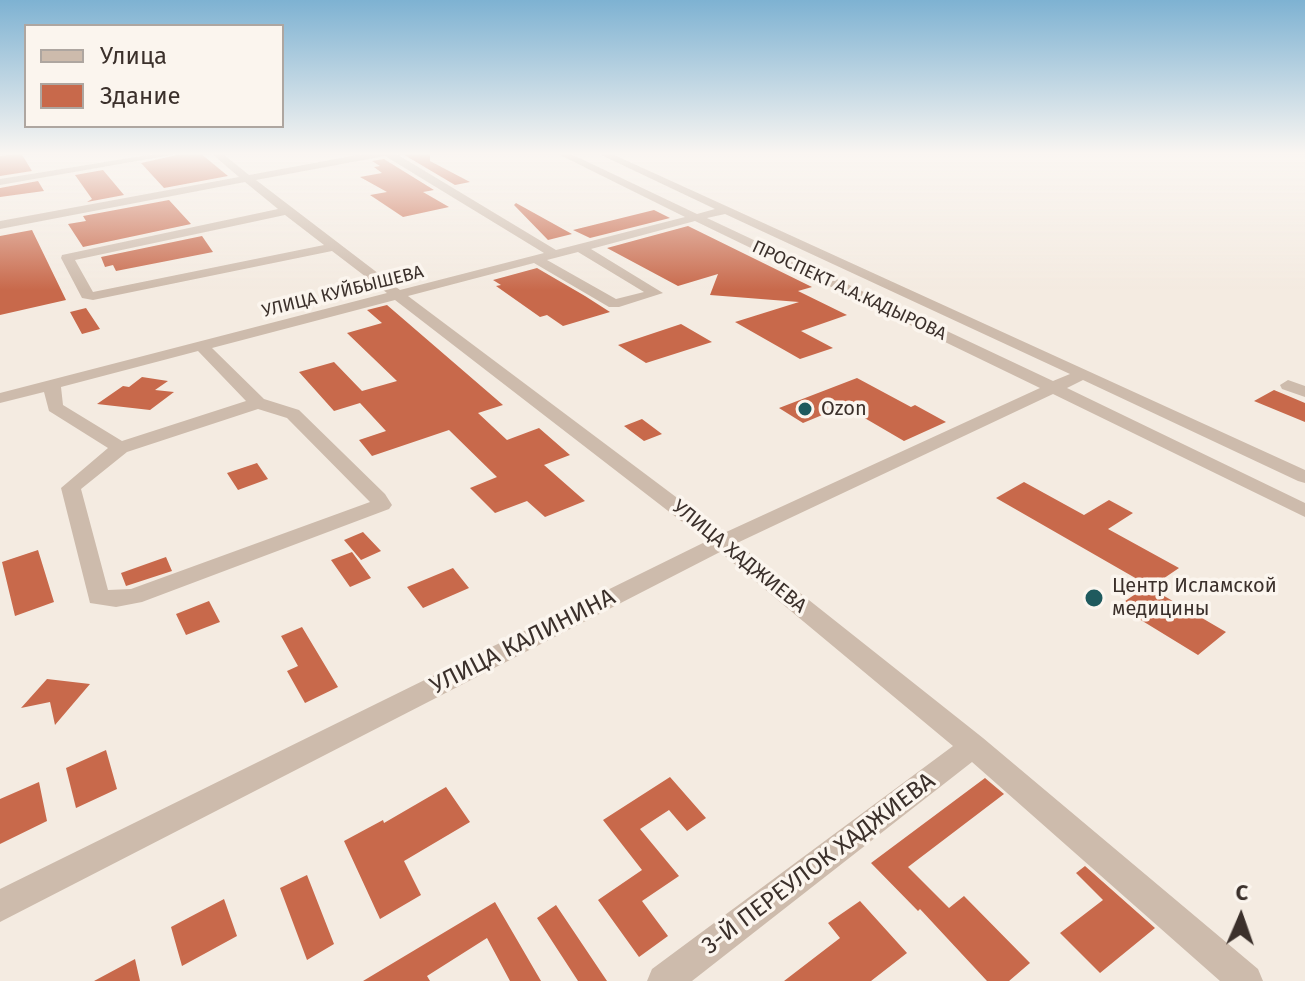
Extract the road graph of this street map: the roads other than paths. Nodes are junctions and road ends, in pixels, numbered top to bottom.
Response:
1 (146, 199) edge
2 (272, 199) edge
3 (462, 199) edge
4 (655, 199) edge
5 (701, 199) edge
6 (725, 210) junction
7 (287, 211) junction
8 (695, 218) junction
9 (0, 225) edge
10 (335, 247) junction
11 (581, 248) junction
12 (556, 255) junction
13 (538, 260) junction
14 (401, 296) junction
15 (202, 346) junction
16 (1083, 374) junction
17 (52, 385) junction
18 (1051, 387) junction
19 (0, 398) edge
20 (258, 403) junction
21 (120, 448) junction
22 (1305, 477) edge
23 (1305, 511) edge
24 (722, 542) junction
25 (973, 746) junction
26 (0, 906) edge
27 (664, 981) edge
28 (1246, 981) edge

1 - 9 street
2 - 7 street, УЛИЦА ХАДЖИЕВА
3 - 12 street
4 - 8 street, ПРОСПЕКТ А.А.КАДЫРОВА
5 - 6 street, ПРОСПЕКТ А.А.КАДЫРОВА
6 - 8 street, УЛИЦА КУЙБЫШЕВА
6 - 16 street, ПРОСПЕКТ А.А.КАДЫРОВА
7 - 10 street, УЛИЦА ХАДЖИЕВА
7 - 10 street
8 - 11 street, УЛИЦА КУЙБЫШЕВА
8 - 18 street, ПРОСПЕКТ А.А.КАДЫРОВА
10 - 14 street, УЛИЦА ХАДЖИЕВА
11 - 12 street, УЛИЦА КУЙБЫШЕВА
11 - 13 street
12 - 13 street, УЛИЦА КУЙБЫШЕВА
13 - 14 street, УЛИЦА КУЙБЫШЕВА
14 - 15 street, УЛИЦА КУЙБЫШЕВА
14 - 24 street, УЛИЦА ХАДЖИЕВА
15 - 17 street, УЛИЦА КУЙБЫШЕВА
15 - 20 street
16 - 18 street
16 - 22 street, ПРОСПЕКТ А.А.КАДЫРОВА
17 - 19 street, УЛИЦА КУЙБЫШЕВА
17 - 21 street
18 - 23 street, ПРОСПЕКТ А.А.КАДЫРОВА
18 - 24 street, УЛИЦА КАЛИНИНА
20 - 21 street
20 - 21 street
24 - 25 street, УЛИЦА ХАДЖИЕВА
24 - 26 street, УЛИЦА КАЛИНИНА
25 - 27 street, 3-Й ПЕРЕУЛОК ХАДЖИЕВА
25 - 28 street, УЛИЦА ХАДЖИЕВА

